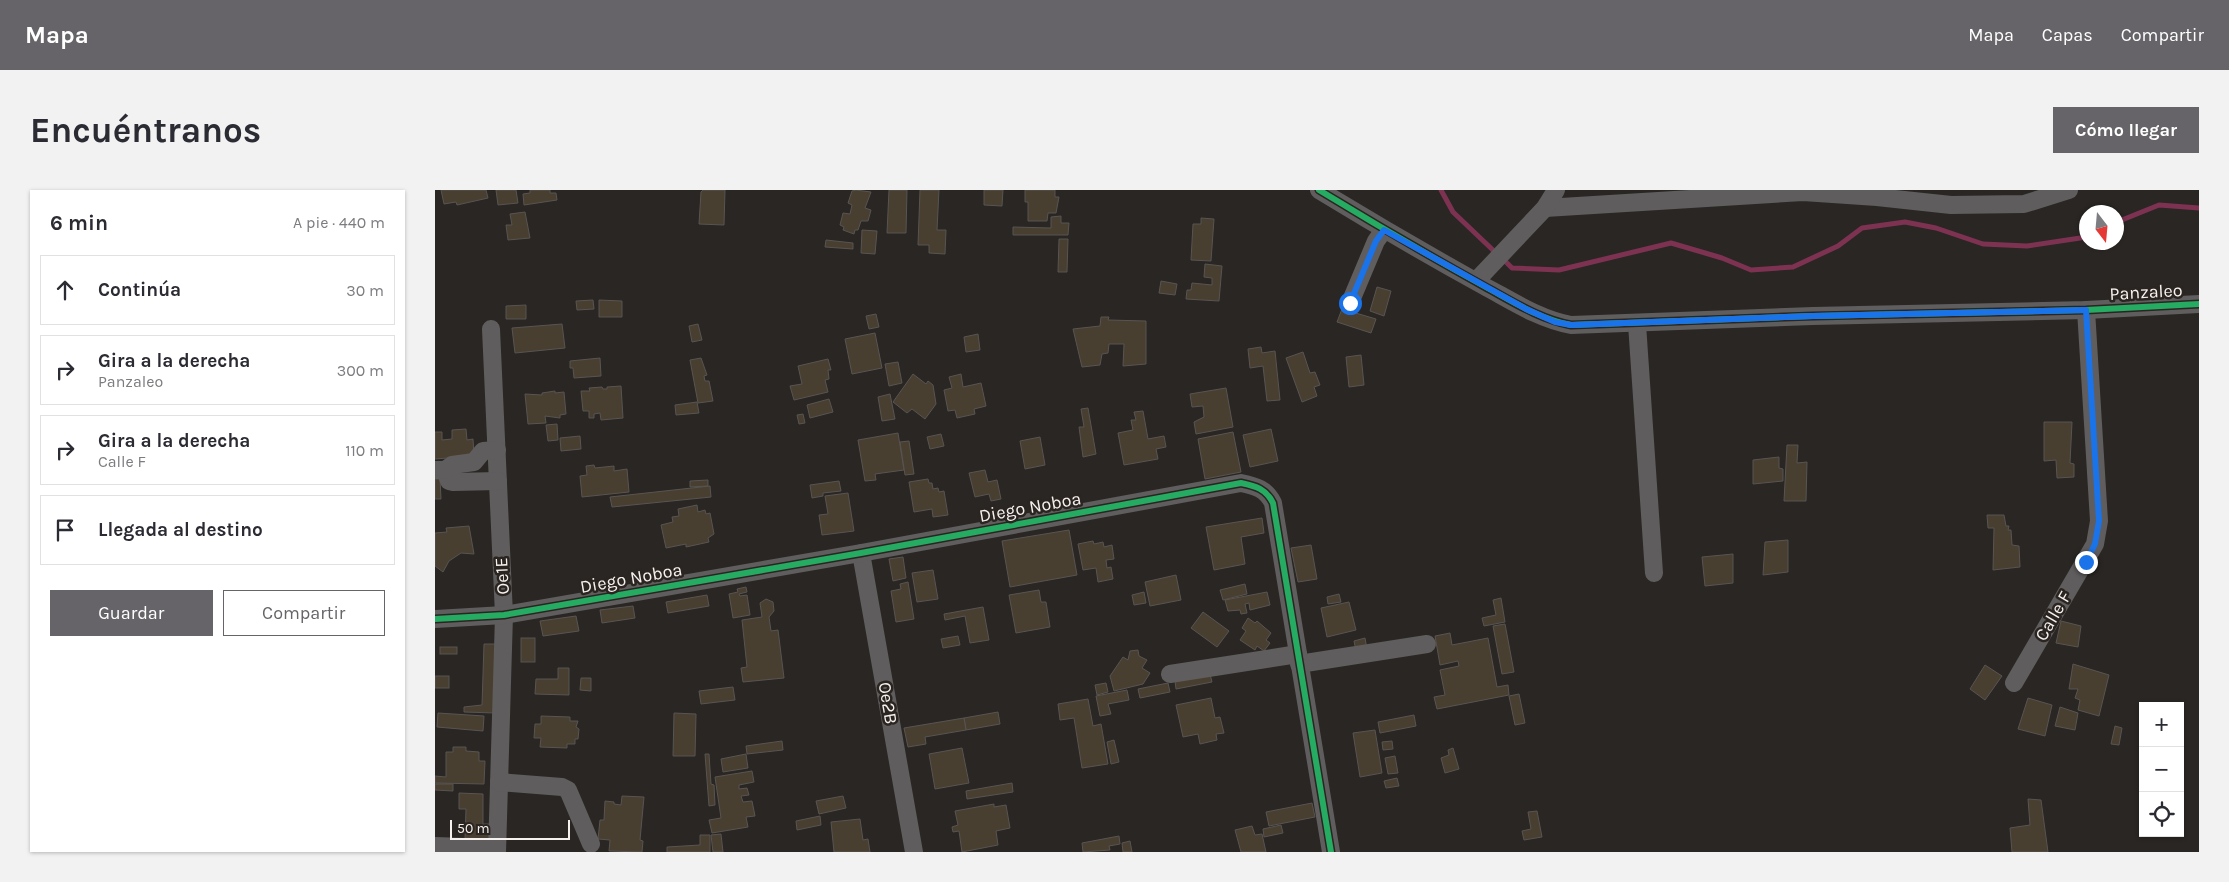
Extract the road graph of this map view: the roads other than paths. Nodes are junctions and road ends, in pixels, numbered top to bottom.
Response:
1 (1319, 190) edge
2 (1556, 190) edge
3 (2069, 190) edge
4 (1545, 208) junction
5 (1384, 230) junction
6 (1476, 281) junction
7 (1350, 303) dead end
8 (2199, 304) edge
9 (2086, 310) junction
10 (1637, 324) junction
11 (491, 329) dead end
12 (497, 450) junction
13 (440, 470) edge
14 (498, 481) junction
15 (861, 554) junction
16 (1654, 574) dead end
17 (504, 616) junction
18 (435, 619) edge
19 (1427, 644) dead end
20 (1298, 659) junction
21 (1170, 674) dead end
22 (2014, 683) dead end
23 (499, 782) junction
24 (591, 844) dead end
25 (435, 846) edge
26 (497, 850) edge
27 (914, 852) edge
28 (1331, 852) edge

1 - 5 street, Panzaleo
2 - 4 street
3 - 4 street
4 - 6 street
5 - 6 street, Panzaleo
5 - 7 street
6 - 10 street, Panzaleo
8 - 9 street, Panzaleo
9 - 10 street, Panzaleo
9 - 22 street, Calle F
10 - 16 street
11 - 12 street, Oe1E
12 - 13 street
12 - 14 street, Oe1E
13 - 14 street
14 - 17 street, Oe1E
15 - 17 street, Diego Noboa
15 - 20 street, Diego Noboa
15 - 27 street, Oe2B
17 - 18 street, Diego Noboa
17 - 23 street, Oe1E
19 - 20 street
20 - 21 street
20 - 28 street, Diego Noboa
23 - 24 street
23 - 26 street, Oe1E
25 - 26 street

